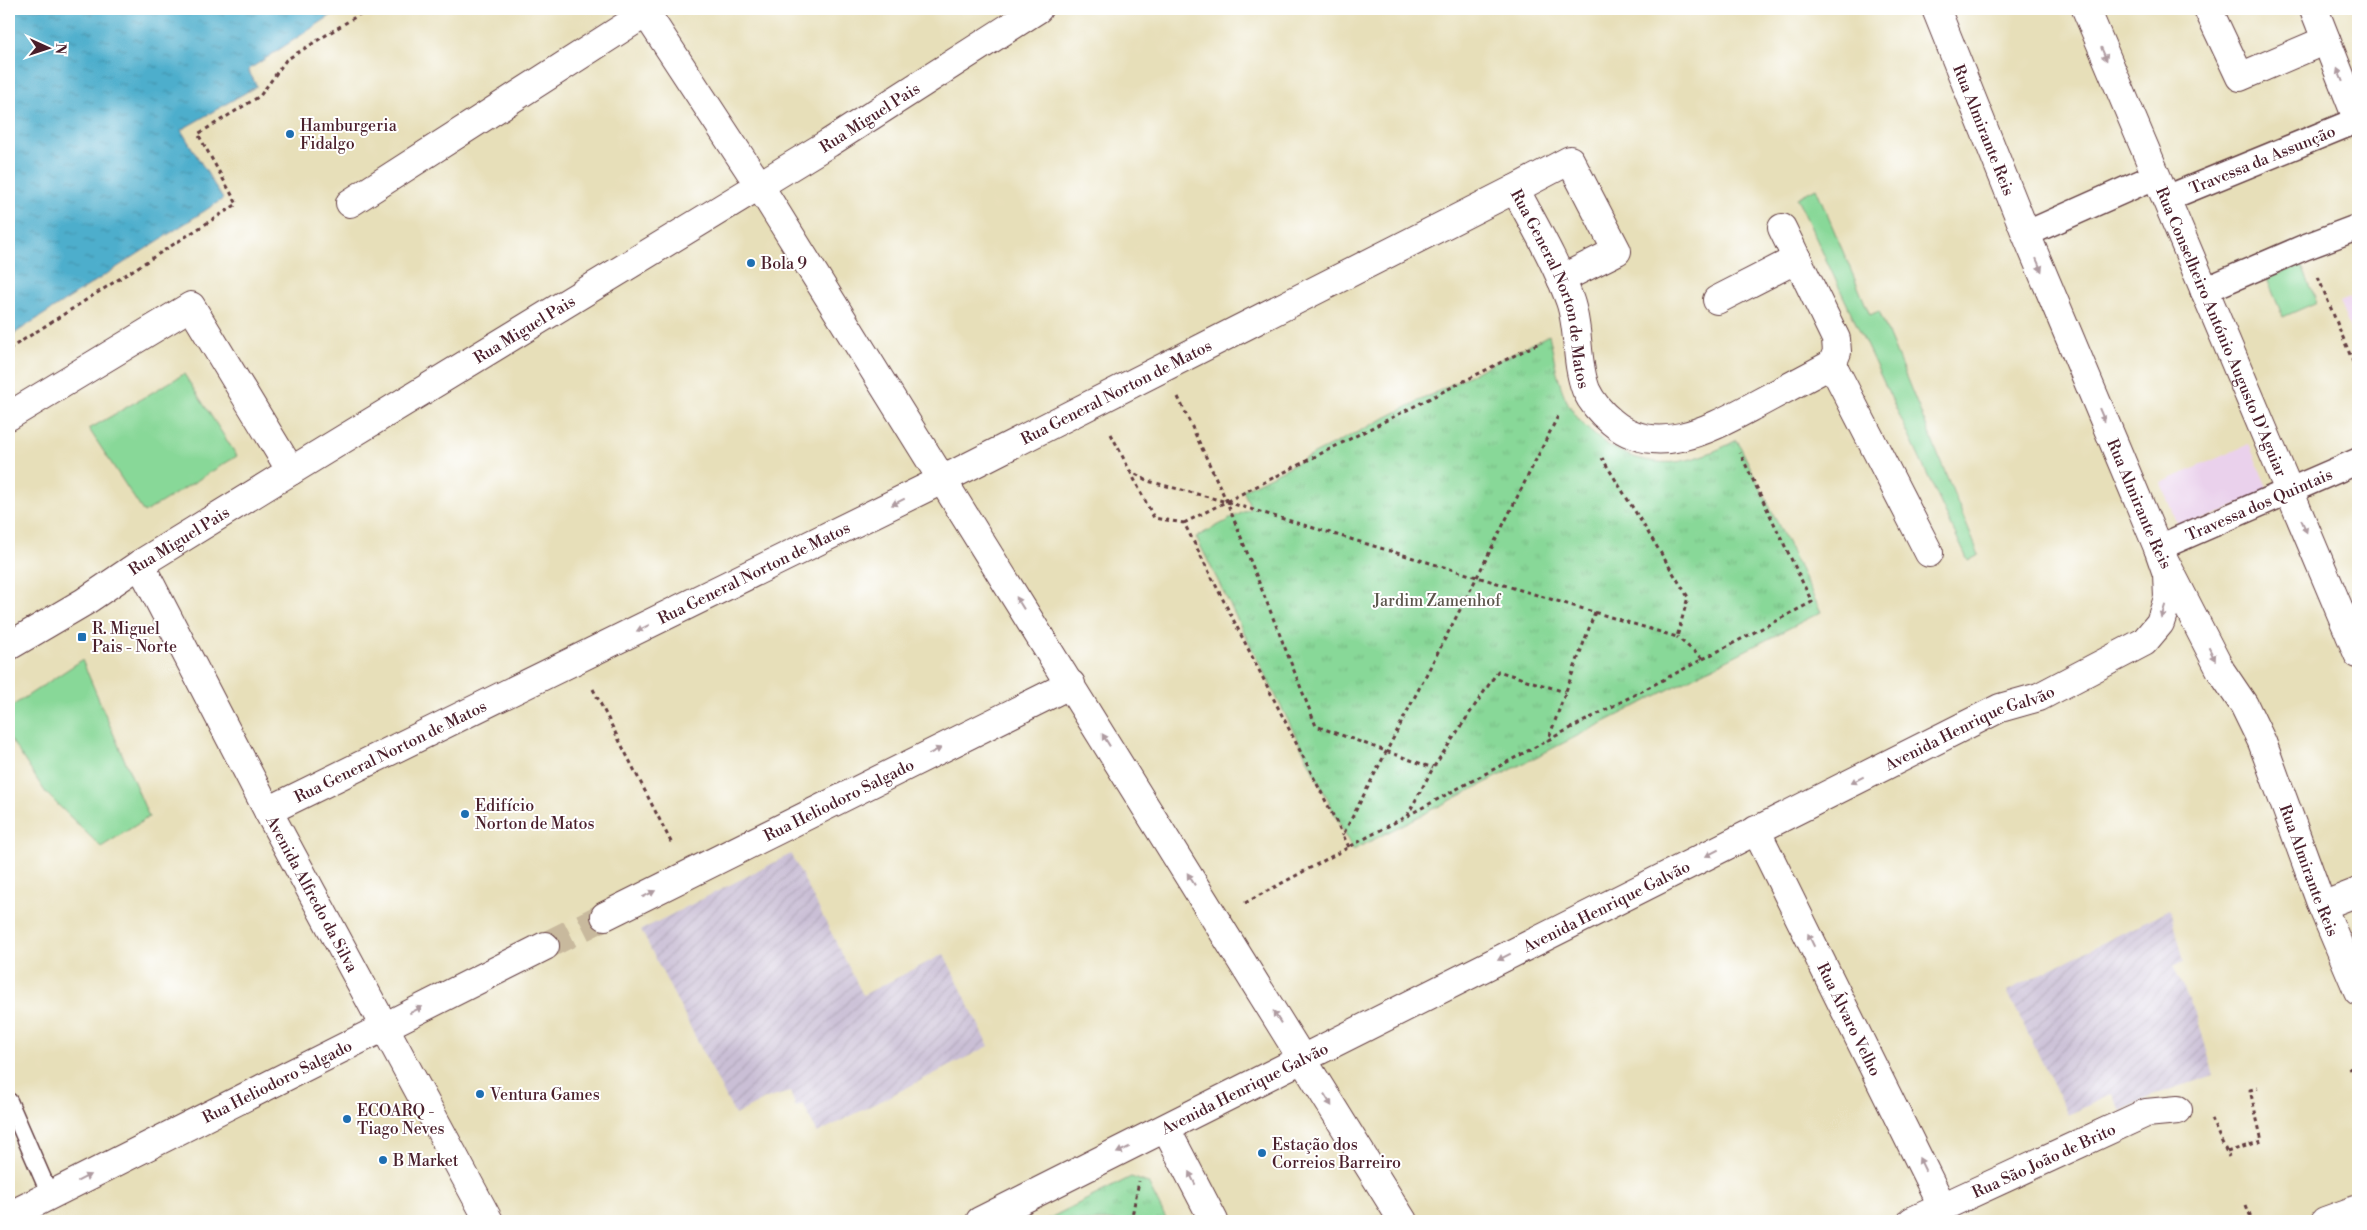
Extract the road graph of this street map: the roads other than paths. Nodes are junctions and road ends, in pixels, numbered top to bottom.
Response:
1 (1038, 9) edge
2 (1936, 9) edge
3 (2086, 9) edge
4 (2208, 9) edge
5 (2314, 9) edge
6 (2326, 40) junction
7 (2358, 121) edge
8 (759, 185) junction
9 (2161, 188) junction
10 (1515, 189) junction
11 (350, 203) dead end
12 (2358, 227) edge
13 (1782, 228) dead end
14 (2026, 234) junction
15 (1797, 259) junction
16 (1561, 280) junction
17 (2203, 291) junction
18 (1717, 300) dead end
19 (1832, 364) junction
20 (9, 416) edge
21 (2358, 461) edge
22 (291, 471) junction
23 (942, 480) junction
24 (2290, 492) junction
25 (2158, 548) junction
26 (1929, 553) dead end
27 (140, 564) junction
28 (9, 646) edge
29 (2358, 654) edge
30 (1071, 684) junction
31 (268, 811) junction
32 (1756, 830) junction
33 (2358, 892) edge
34 (2322, 906) junction
35 (606, 916) tunnel mouth
36 (545, 946) tunnel mouth
37 (2358, 991) edge
38 (384, 1026) junction
39 (1302, 1058) junction
40 (9, 1102) edge
41 (2178, 1110) dead end
42 (1166, 1129) junction
43 (50, 1195) junction
44 (1943, 1208) junction
45 (2358, 1209) edge
46 (9, 1216) edge
47 (489, 1221) edge
48 (980, 1221) edge
49 (1214, 1221) edge
50 (1403, 1221) edge
51 (1912, 1221) edge
52 (2325, 1221) edge

1 - 8 street, Rua Miguel Pais
2 - 14 street, Rua Almirante Reis
3 -> 9 street, Rua Conselheiro António Augusto D'Aguiar
4 - 6 street
5 - 6 street
7 -> 6 street
7 - 9 street, Travessa da Assunção
8 - 11 street
8 - 22 street, Rua Miguel Pais
8 - 23 street
9 - 14 street, Travessa da Assunção
9 - 17 street, Rua Conselheiro António Augusto D'Aguiar
10 - 16 street, Rua General Norton de Matos
10 - 16 street
10 - 23 street, Rua General Norton de Matos
12 - 17 street
13 - 15 street
14 -> 25 street, Rua Almirante Reis
15 - 18 street
15 - 19 street
16 - 19 street, Rua General Norton de Matos
17 - 24 street, Rua Conselheiro António Augusto D'Aguiar
19 - 26 street
20 - 22 street
21 - 24 street, Travessa dos Quintais
22 - 27 street, Rua Miguel Pais
30 -> 23 street
23 -> 31 street, Rua General Norton de Matos
24 - 25 street, Travessa dos Quintais
24 -> 29 street, Rua Conselheiro António Augusto D'Aguiar
25 -> 32 street, Avenida Henrique Galvão
25 -> 34 street, Rua Almirante Reis
27 - 28 street, Rua Miguel Pais
27 - 31 street, Avenida Alfredo da Silva
35 -> 30 street, Rua Heliodoro Salgado
39 -> 30 street
31 - 38 street, Avenida Alfredo da Silva
32 -> 39 street, Avenida Henrique Galvão
44 -> 32 street, Rua Álvaro Velho
33 - 34 street
34 - 37 street, Rua Almirante Reis
38 -> 36 street, Rua Heliodoro Salgado
43 -> 38 street, Rua Heliodoro Salgado
38 - 47 street, Avenida Alfredo da Silva
39 - 42 street, Avenida Henrique Galvão
39 -> 50 street
40 - 43 lane
41 - 44 street, Rua São João de Brito
42 -> 48 street, Avenida Henrique Galvão
49 -> 42 street
43 - 46 street, Rua Heliodoro Salgado
44 - 51 street, Rua São João de Brito
45 - 52 street

